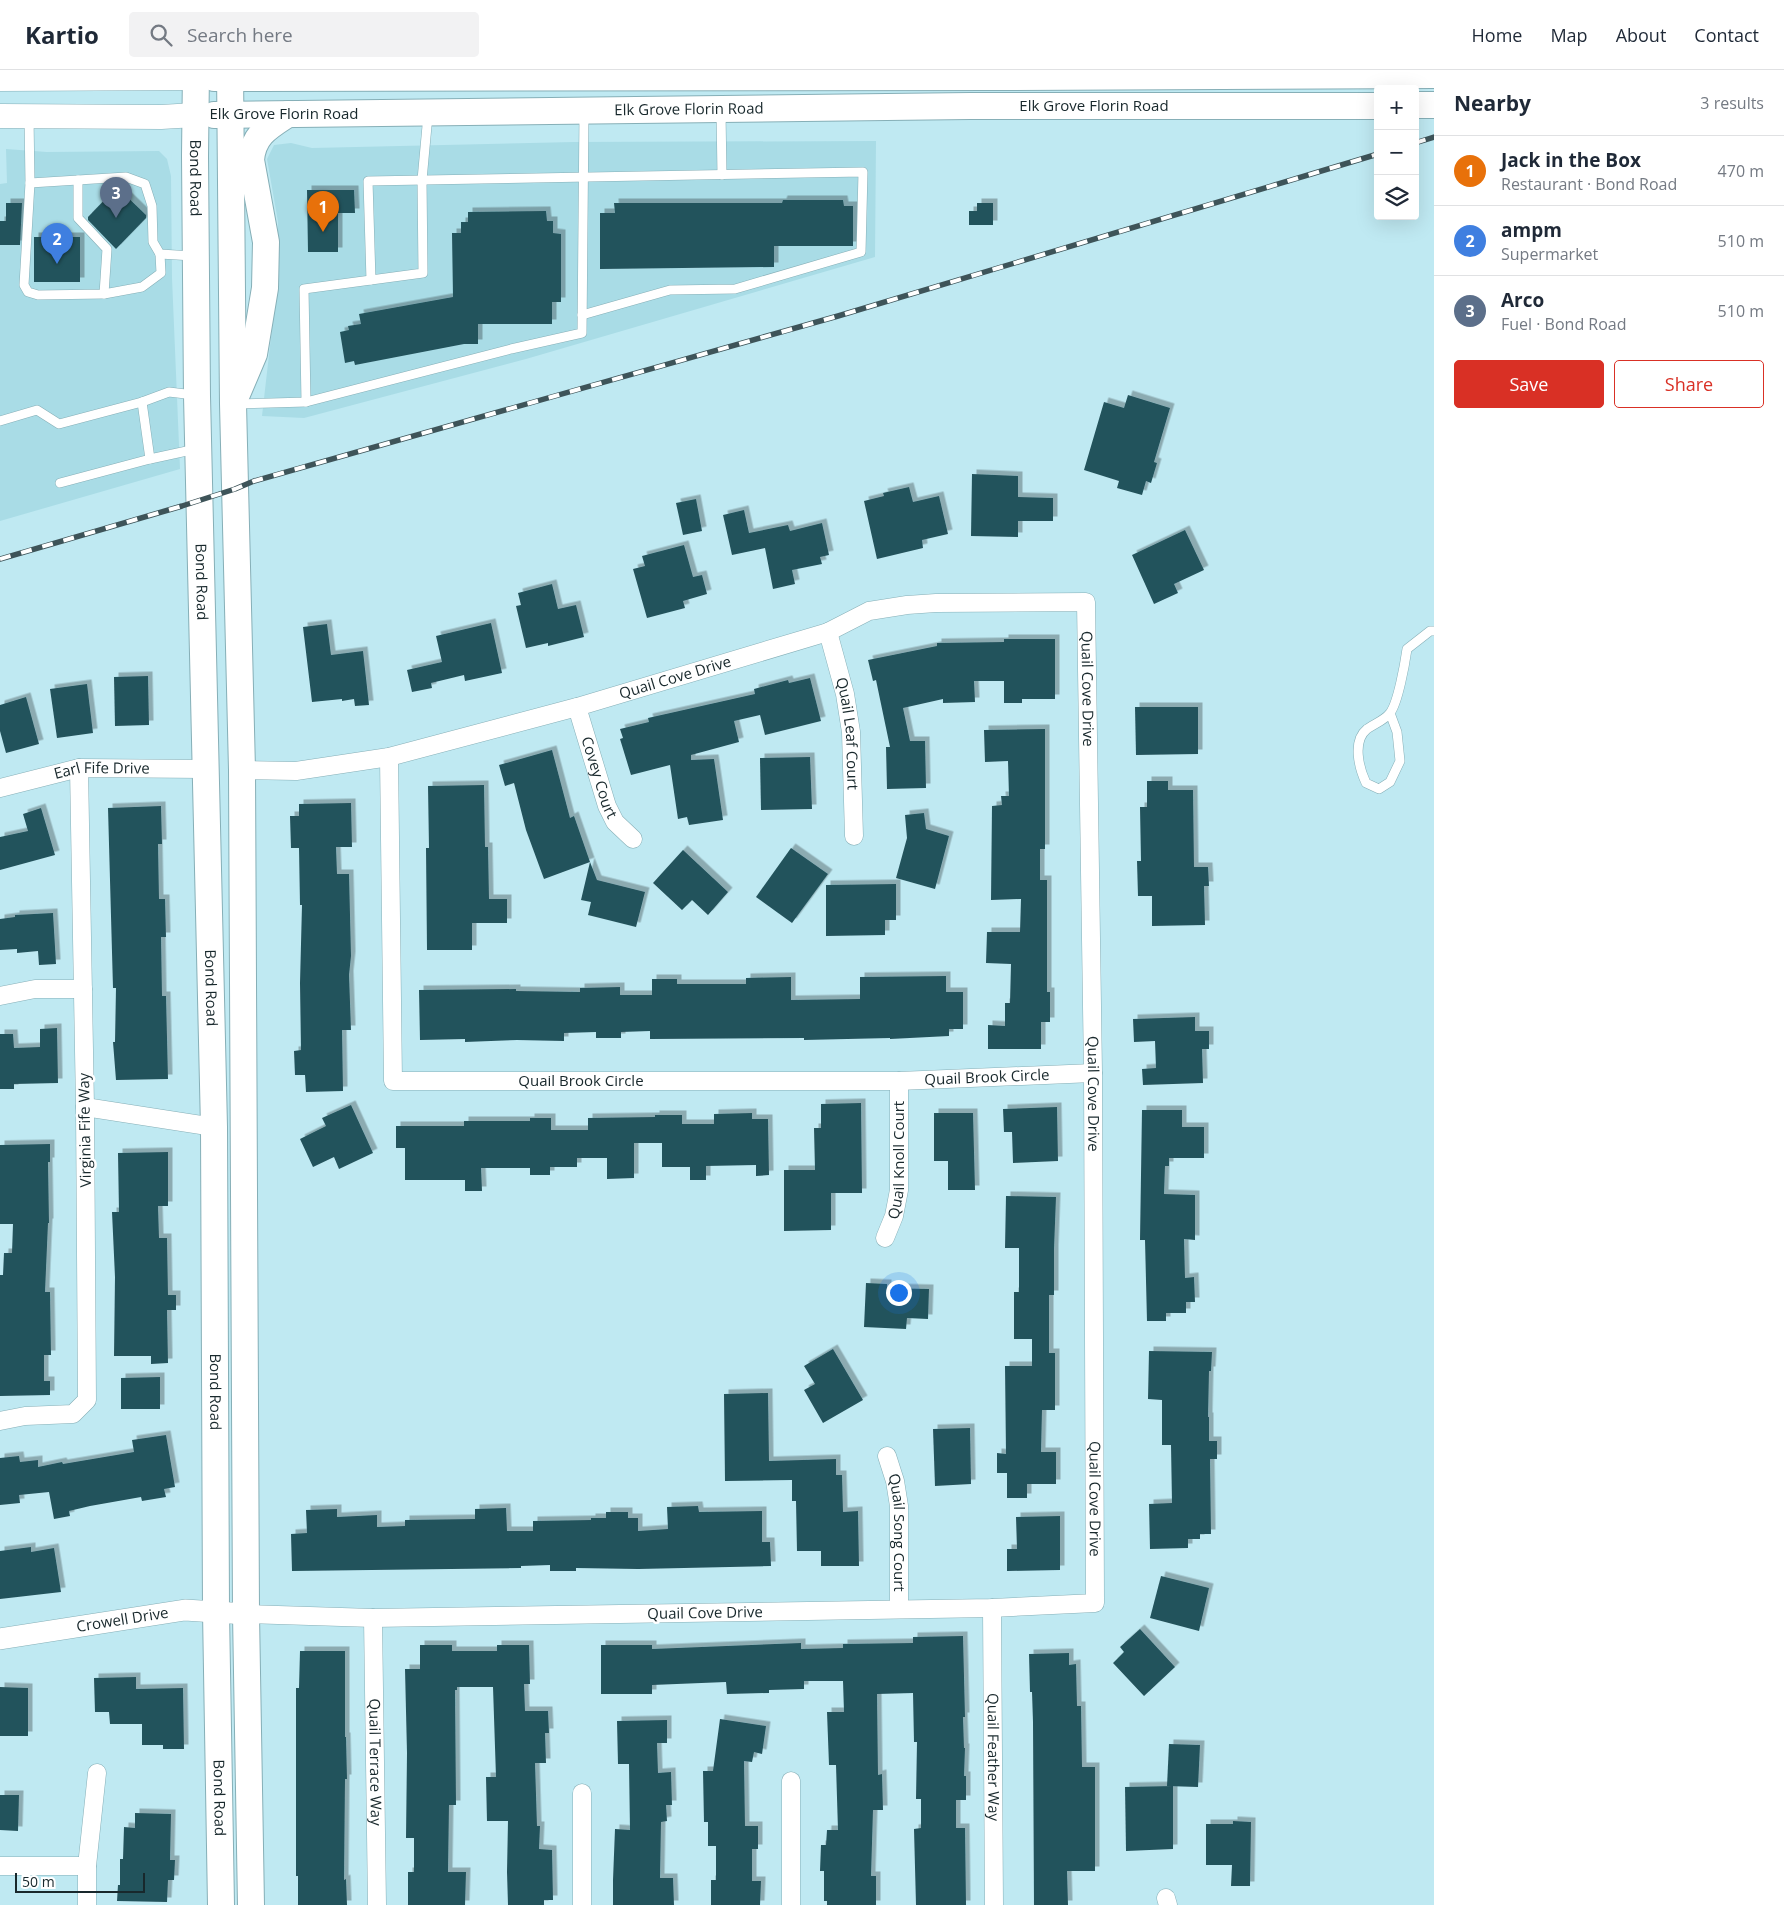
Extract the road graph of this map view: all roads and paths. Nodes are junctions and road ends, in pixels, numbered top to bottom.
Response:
1 (385, 73) edge
2 (196, 74) edge
3 (230, 74) edge
4 (433, 74) edge
5 (674, 74) edge
6 (997, 74) edge
7 (1028, 74) edge
8 (1434, 75) edge
9 (829, 78) junction
10 (0, 79) edge
11 (1434, 105) edge
12 (995, 106) junction
13 (1028, 106) junction
14 (1374, 106) edge
15 (1419, 106) edge
16 (721, 109) junction
17 (584, 110) junction
18 (613, 110) junction
19 (230, 114) junction
20 (288, 114) junction
21 (428, 114) junction
22 (195, 115) junction
23 (0, 116) edge
24 (29, 116) junction
25 (722, 175) junction
26 (583, 177) junction
27 (78, 180) junction
28 (422, 180) junction
29 (30, 183) junction
30 (160, 254) junction
31 (196, 256) junction
32 (371, 280) junction
33 (104, 294) junction
34 (582, 315) junction
35 (197, 396) junction
36 (142, 402) junction
37 (306, 402) junction
38 (233, 404) junction
39 (0, 421) edge
40 (198, 448) junction
41 (150, 459) junction
42 (60, 483) dead end
43 (201, 578) junction
44 (1434, 631) edge
45 (828, 632) junction
46 (578, 707) junction
47 (1390, 713) junction
48 (389, 757) junction
49 (79, 768) junction
50 (205, 769) junction
51 (242, 770) junction
52 (0, 788) edge
53 (854, 836) dead end
54 (633, 839) dead end
55 (242, 970) junction
56 (83, 989) junction
57 (0, 996) edge
58 (1093, 1074) junction
59 (900, 1081) junction
60 (85, 1107) junction
61 (214, 1127) junction
62 (884, 1238) dead end
63 (244, 1305) junction
64 (0, 1421) edge
65 (886, 1456) dead end
66 (992, 1608) junction
67 (900, 1610) junction
68 (216, 1612) junction
69 (246, 1614) junction
70 (373, 1618) junction
71 (0, 1639) edge
72 (97, 1773) dead end
73 (791, 1781) dead end
74 (582, 1793) dead end
75 (0, 1866) edge
76 (87, 1866) junction
77 (87, 1905) edge
78 (221, 1905) edge
79 (250, 1905) edge
80 (377, 1905) edge
81 (582, 1905) edge
82 (792, 1905) edge
83 (994, 1905) edge

1 - 3 main road, Elk Grove Florin Road
1 - 4 main road, Elk Grove Florin Road
2 - 3 main road, Elk Grove Florin Road
2 - 10 main road, Elk Grove Florin Road
2 - 22 main road, Bond Road
3 - 19 main road, Bond Road
4 - 5 main road, Elk Grove Florin Road
5 - 9 main road, Elk Grove Florin Road
5 - 18 main road
6 - 7 main road, Elk Grove Florin Road
6 - 9 main road, Elk Grove Florin Road
6 - 12 street
7 - 8 main road, Elk Grove Florin Road
7 - 13 street
9 - 16 main road
11 - 15 main road
12 - 13 main road, Elk Grove Florin Road
12 - 16 main road, Elk Grove Florin Road
13 - 14 main road, Elk Grove Florin Road
16 - 18 main road, Elk Grove Florin Road
16 - 25 lane
17 - 18 main road, Elk Grove Florin Road
17 - 21 main road, Elk Grove Florin Road
17 - 26 lane
19 - 20 main road, Elk Grove Florin Road
19 - 22 main road, Elk Grove Florin Road
19 - 38 main road, Bond Road
20 - 21 main road, Elk Grove Florin Road
20 - 38 main road
21 - 28 lane
22 - 24 main road, Elk Grove Florin Road
22 - 31 main road, Bond Road
23 - 24 main road, Elk Grove Florin Road
24 - 29 lane
25 - 26 lane
25 - 34 lane
26 - 28 lane
26 - 34 lane
27 - 29 lane
27 - 30 lane
27 - 33 lane
28 - 32 lane
28 - 32 lane
29 - 33 lane
30 - 31 lane
30 - 33 lane
31 - 35 main road, Bond Road
32 - 37 lane
34 - 37 lane
35 - 36 lane
35 - 40 main road, Bond Road
36 - 39 lane
36 - 41 lane
37 - 38 lane
38 - 51 main road, Bond Road
40 - 41 lane
40 - 43 main road, Bond Road
41 - 42 lane
43 - 50 main road, Bond Road
43 - 51 main road
44 - 47 lane
45 - 46 street, Quail Cove Drive
45 - 53 street, Quail Leaf Court
45 - 58 street, Quail Cove Drive
46 - 48 street, Quail Cove Drive
46 - 54 street, Covey Court
47 - 47 lane
48 - 51 street, Quail Cove Drive
48 - 59 street, Quail Brook Circle
49 - 50 street, Earl Fife Drive
49 - 52 street, Earl Fife Drive
49 - 56 street, Virginia Fife Way
50 - 55 main road
50 - 61 main road, Bond Road
51 - 55 main road, Bond Road
55 - 63 main road, Bond Road
56 - 57 street
56 - 60 street, Virginia Fife Way
58 - 59 street, Quail Brook Circle
58 - 66 street, Quail Cove Drive
59 - 62 street, Quail Knoll Court
60 - 61 street
60 - 64 street, Virginia Fife Way
61 - 63 main road
61 - 68 main road, Bond Road
63 - 69 main road, Bond Road
65 - 67 street, Quail Song Court
66 - 67 street, Quail Cove Drive
66 - 83 street, Quail Feather Way
67 - 70 street, Quail Cove Drive
68 - 69 street, Crowell Drive
68 - 71 street, Crowell Drive
68 - 78 main road, Bond Road
69 - 70 street, Quail Cove Drive
69 - 79 main road, Bond Road
70 - 80 street, Quail Terrace Way
72 - 76 street
73 - 82 street
74 - 81 street
75 - 76 street
76 - 77 street

